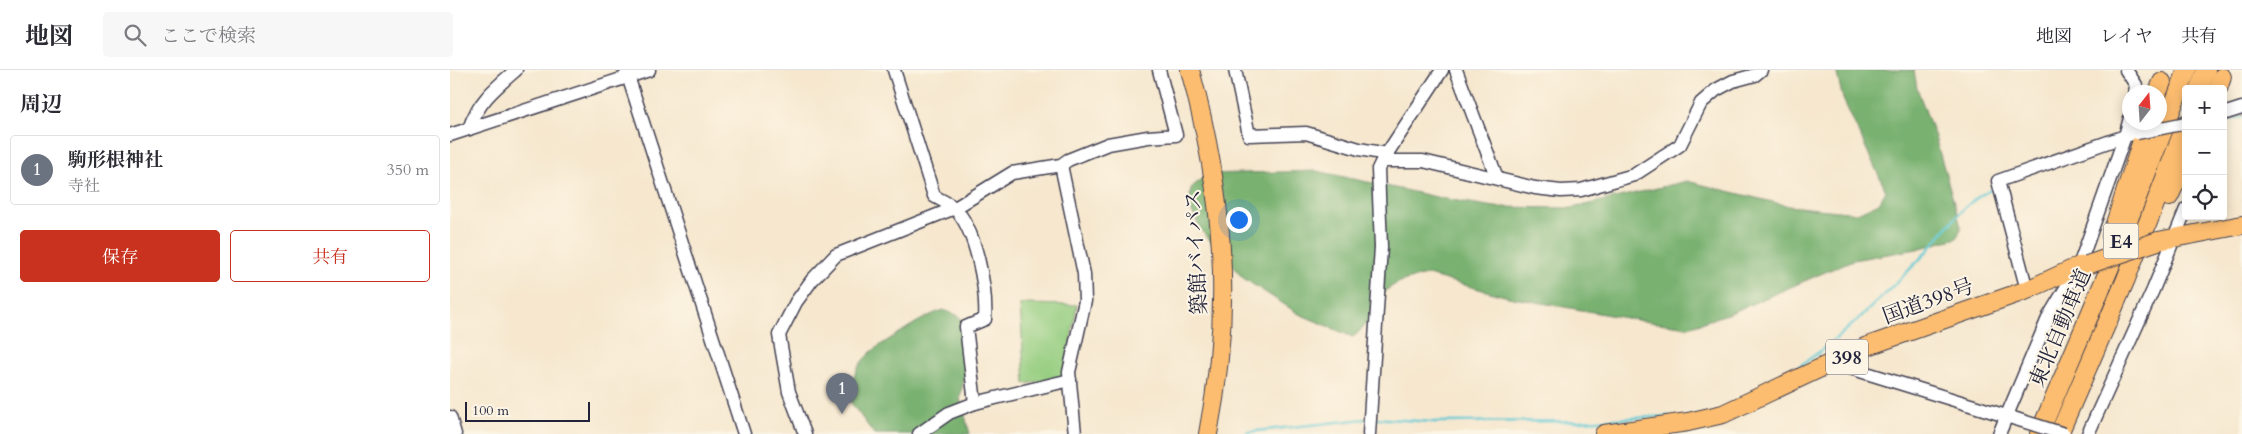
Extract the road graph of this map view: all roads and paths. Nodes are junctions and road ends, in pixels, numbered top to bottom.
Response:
1 (516, 70) edge
2 (649, 70) edge
3 (894, 70) edge
4 (1159, 70) edge
5 (1190, 70) edge
6 (1235, 70) edge
7 (1442, 70) edge
8 (1456, 70) edge
9 (1761, 70) edge
10 (2126, 70) edge
11 (2187, 70) edge
12 (627, 73) edge
13 (2136, 85) edge
14 (2242, 108) edge
15 (2227, 114) edge
16 (2182, 124) edge
17 (469, 129) junction
18 (2183, 130) edge
19 (450, 135) edge
20 (2130, 136) edge
21 (1384, 157) junction
22 (1061, 165) junction
23 (2182, 170) edge
24 (1496, 178) junction
25 (955, 208) junction
26 (2182, 215) edge
27 (2242, 225) edge
28 (2166, 238) junction
29 (2083, 266) junction
30 (2027, 290) junction
31 (2104, 333) junction
32 (2077, 346) junction
33 (1834, 364) junction
34 (1070, 380) junction
35 (975, 403) junction
36 (450, 417) edge
37 (2012, 418) junction
38 (1370, 423) edge
39 (455, 434) edge
40 (744, 434) edge
41 (805, 434) edge
42 (919, 434) edge
43 (1075, 434) edge
44 (1208, 434) edge
45 (1604, 434) edge
46 (1999, 434) edge
47 (2039, 434) edge
48 (2059, 434) edge
49 (2064, 434) edge
50 (2088, 434) edge

1 - 17 street
2 - 12 street
3 - 25 street
4 - 22 street
5 - 44 highway, 築館バイパス
6 - 21 street
7 - 21 street
8 - 24 street
9 - 24 street
10 - 13 street
11 - 32 highway, 東北自動車道 / E4
12 - 17 street
12 - 40 street
14 - 15 street
16 - 20 street, bridge
17 - 19 street
18 - 31 highway, 東北自動車道 / E4
20 - 29 street
20 - 30 street
20 - 32 highway
21 - 24 street
21 - 38 street
22 - 25 street
22 - 34 street
23 - 31 highway
25 - 35 street
25 - 41 street
26 - 28 street
27 - 28 highway, 国道398号 / 398
28 - 29 highway, 国道398号 / 398, bridge
28 - 50 street
29 - 30 highway, 国道398号 / 398
29 - 37 street
30 - 33 highway, 国道398号 / 398
31 - 48 highway, 東北自動車道 / E4
32 - 47 highway, 東北自動車道 / E4
33 - 37 street
33 - 45 highway, 国道398号 / 398
34 - 35 street
34 - 43 street
35 - 42 street
36 - 39 street
37 - 46 street
37 - 49 street, bridge

